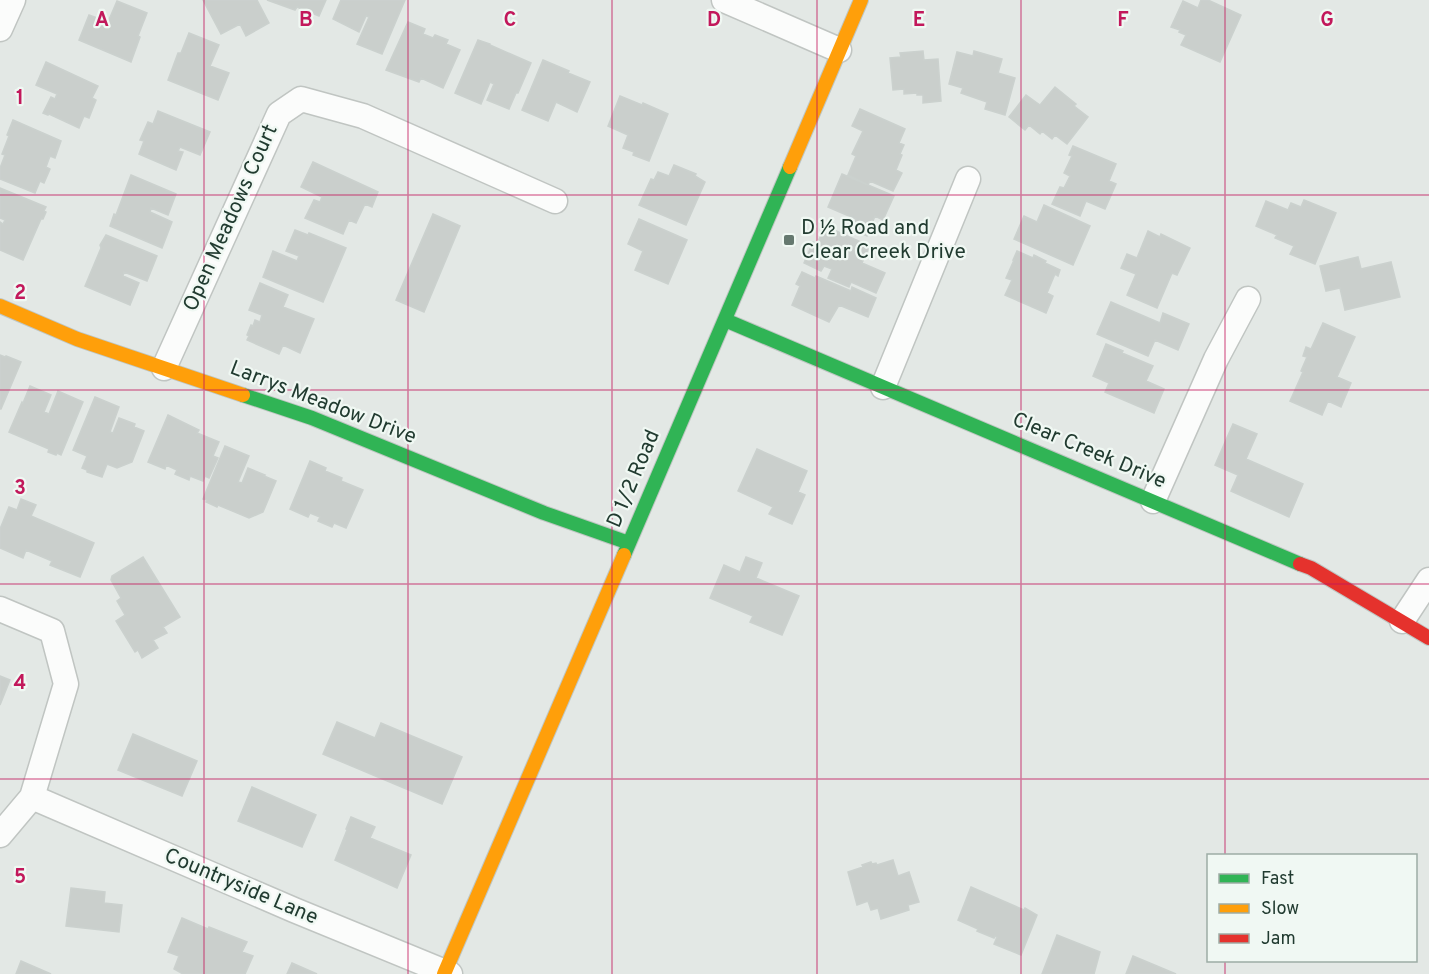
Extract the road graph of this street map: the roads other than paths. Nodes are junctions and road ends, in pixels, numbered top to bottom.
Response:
1 (13, 0) edge
2 (724, 0) edge
3 (861, 0) edge
4 (0, 29) edge
5 (839, 50) junction
6 (968, 179) dead end
7 (555, 201) dead end
8 (1248, 299) dead end
9 (0, 306) edge
10 (725, 320) junction
11 (164, 368) junction
12 (883, 387) junction
13 (1153, 501) junction
14 (629, 543) junction
15 (1429, 580) edge
16 (0, 609) edge
17 (1401, 621) junction
18 (1429, 638) edge
19 (32, 797) junction
20 (0, 835) edge
21 (447, 973) edge

1 - 4 street
2 - 5 street
3 - 5 street, D 1/2 Road
5 - 10 street, D 1/2 Road
6 - 12 street
7 - 11 street, Open Meadows Court
8 - 13 street
9 - 11 street, Larrys Meadow Drive
10 - 12 street, Clear Creek Drive
10 - 14 street, D 1/2 Road
11 - 14 street, Larrys Meadow Drive
12 - 13 street, Clear Creek Drive
13 - 17 street, Clear Creek Drive
14 - 21 street, D 1/2 Road
15 - 17 street
16 - 19 street
17 - 18 street, Clear Creek Drive
19 - 20 street
19 - 21 street, Countryside Lane

